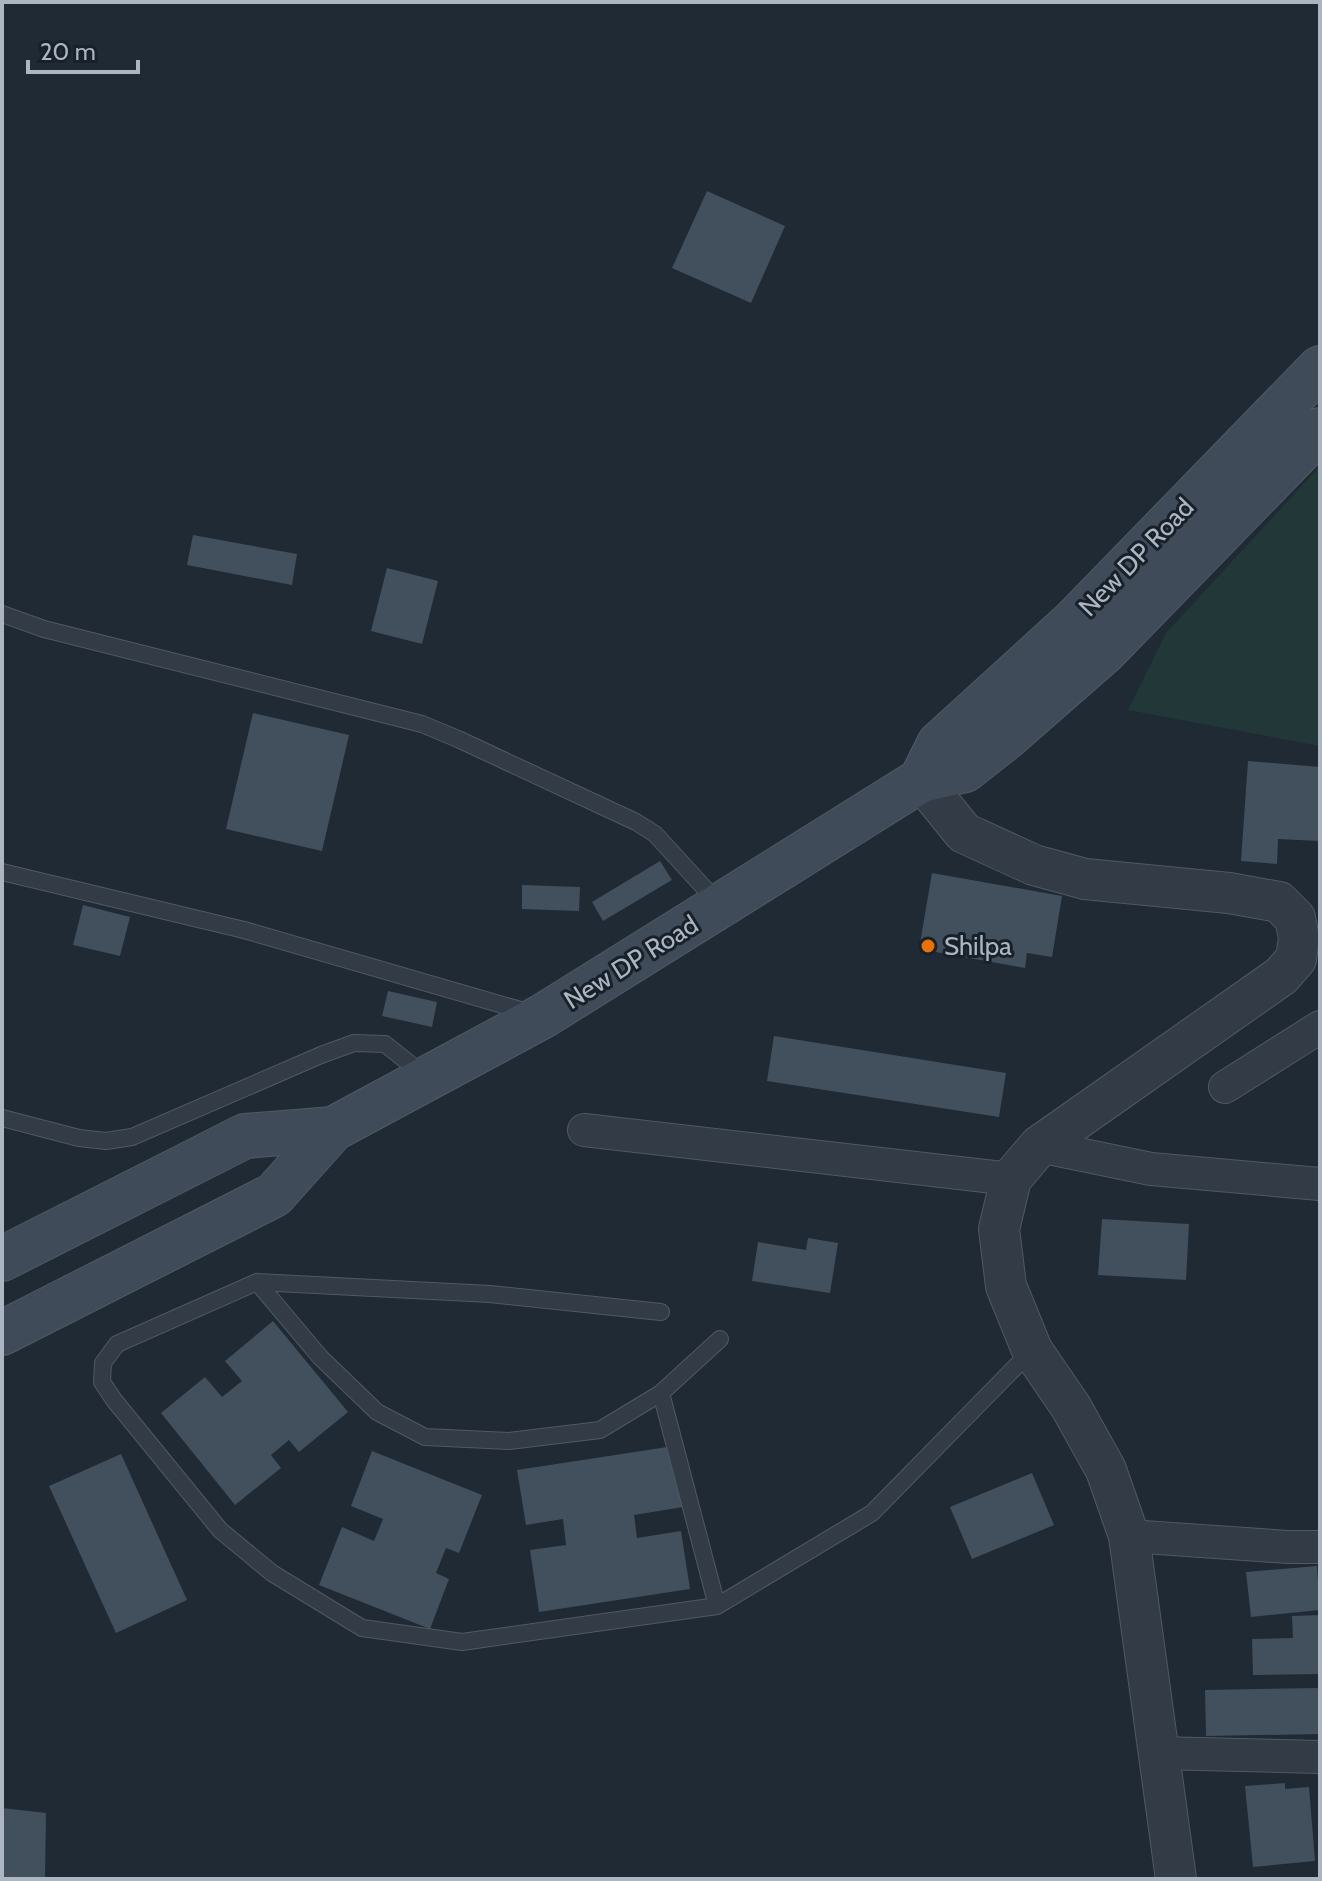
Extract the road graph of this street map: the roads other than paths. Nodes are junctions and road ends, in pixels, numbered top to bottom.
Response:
1 (1320, 368) edge
2 (1320, 430) edge
3 (2, 614) edge
4 (921, 780) junction
5 (2, 872) edge
6 (720, 906) junction
7 (1320, 957) edge
8 (1281, 976) junction
9 (543, 1016) junction
10 (1320, 1027) edge
11 (428, 1079) junction
12 (1225, 1087) dead end
13 (2, 1118) edge
14 (333, 1129) junction
15 (584, 1130) dead end
16 (1039, 1146) junction
17 (1011, 1179) junction
18 (1320, 1184) edge
19 (2, 1259) edge
20 (257, 1282) junction
21 (661, 1312) dead end
22 (2, 1333) edge
23 (720, 1339) dead end
24 (1032, 1350) junction
25 (661, 1393) junction
26 (1129, 1536) junction
27 (1320, 1547) edge
28 (717, 1606) junction
29 (1158, 1753) junction
30 (1320, 1757) edge
31 (1176, 1879) edge

1 - 4 main road, New DP Road
2 - 4 main road, New DP Road
3 - 6 lane
4 - 6 main road, New DP Road
4 - 8 street
5 - 9 lane
6 - 9 main road, New DP Road
7 - 8 street
8 - 16 street
9 - 11 main road, New DP Road
10 - 12 street
11 - 13 lane
11 - 14 main road, New DP Road
14 - 19 main road, New DP Road
14 - 22 main road, New DP Road
15 - 17 street
16 - 17 street
16 - 18 street
17 - 24 street
20 - 21 lane
20 - 25 lane
20 - 28 lane
23 - 25 lane
24 - 26 street
24 - 28 lane
25 - 28 lane
26 - 27 street
26 - 29 street
29 - 30 street
29 - 31 street

